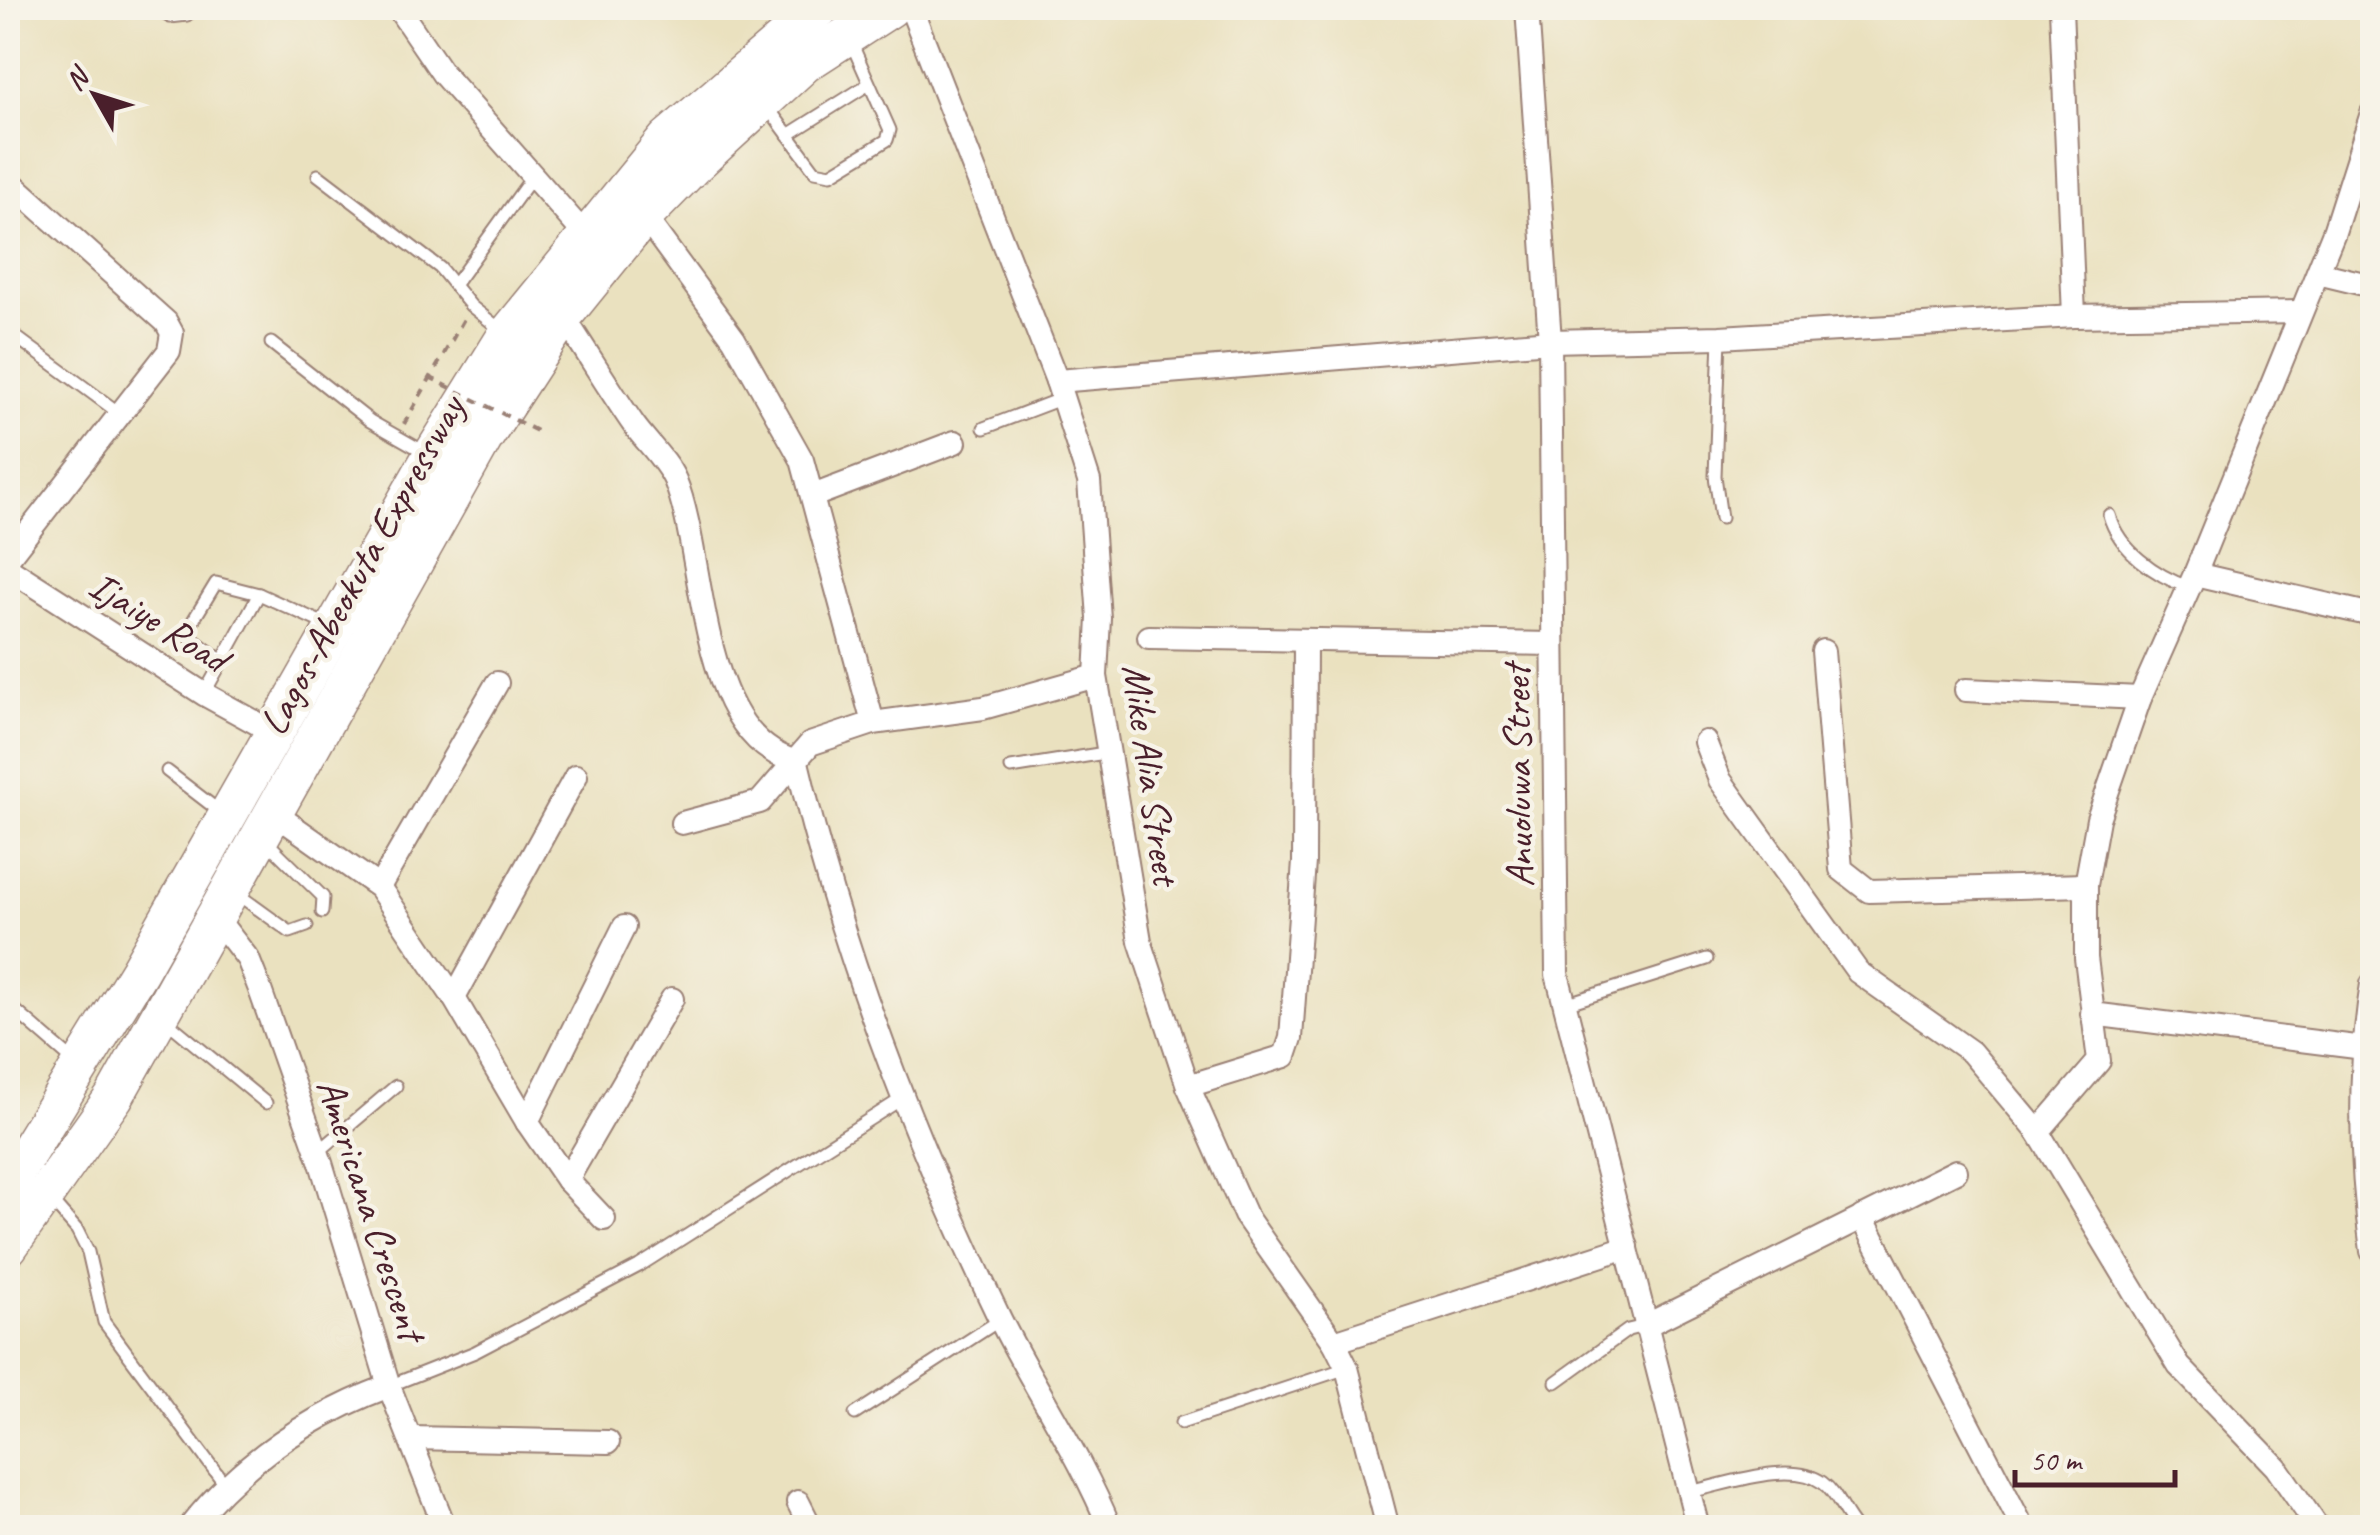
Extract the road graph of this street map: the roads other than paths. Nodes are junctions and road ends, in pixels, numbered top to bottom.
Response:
1 (155, 8) edge
2 (194, 8) edge
3 (398, 8) edge
4 (890, 8) edge
5 (911, 8) edge
6 (1527, 8) edge
7 (2061, 8) edge
8 (806, 12) edge
9 (848, 34) junction
10 (869, 84) junction
11 (764, 101) junction
12 (2372, 113) edge
13 (788, 135) junction
14 (318, 175) dead end
15 (532, 176) junction
16 (8, 180) edge
17 (644, 216) junction
18 (587, 237) junction
19 (2318, 273) junction
20 (455, 284) junction
21 (2372, 286) edge
22 (2300, 312) junction
23 (563, 316) junction
24 (2074, 316) junction
25 (8, 331) edge
26 (507, 335) junction
27 (1720, 337) junction
28 (1550, 341) junction
29 (271, 343) dead end
30 (1060, 390) junction
31 (119, 412) junction
32 (984, 428) dead end
33 (955, 442) dead end
34 (432, 456) junction
35 (813, 496) junction
36 (2109, 515) dead end
37 (1721, 518) dead end
38 (8, 558) edge
39 (8, 568) edge
40 (2192, 581) junction
41 (259, 594) junction
42 (2372, 615) edge
43 (333, 628) junction
44 (1149, 636) dead end
45 (1306, 642) junction
46 (1552, 644) junction
47 (1823, 651) dead end
48 (222, 661) junction
49 (1096, 676) junction
50 (497, 683) dead end
51 (1966, 690) dead end
52 (204, 694) junction
53 (2140, 698) junction
54 (873, 723) junction
55 (276, 733) junction
56 (1705, 742) dead end
57 (1106, 753) junction
58 (797, 762) junction
59 (1010, 768) dead end
60 (167, 771) dead end
61 (576, 776) dead end
62 (227, 817) junction
63 (682, 822) dead end
64 (267, 824) junction
65 (2086, 885) junction
66 (379, 887) junction
67 (225, 905) junction
68 (322, 912) dead end
69 (307, 926) dead end
70 (624, 927) dead end
71 (1707, 959) dead end
72 (2372, 984) edge
73 (454, 998) junction
74 (672, 999) dead end
75 (8, 1004) edge
76 (1564, 1004) junction
77 (2092, 1014) junction
78 (161, 1016) junction
79 (2367, 1048) edge
80 (80, 1067) junction
81 (396, 1086) dead end
82 (1188, 1086) junction
83 (905, 1096) junction
84 (266, 1102) dead end
85 (526, 1122) junction
86 (2038, 1132) junction
87 (317, 1153) junction
88 (1956, 1170) dead end
89 (10, 1175) edge
90 (567, 1180) junction
91 (47, 1196) junction
92 (1862, 1217) junction
93 (604, 1219) dead end
94 (8, 1246) edge
95 (1628, 1247) junction
96 (2372, 1250) edge
97 (1000, 1320) junction
98 (1646, 1326) junction
99 (1334, 1342) junction
100 (1347, 1368) junction
101 (1556, 1382) dead end
102 (389, 1386) junction
103 (855, 1414) dead end
104 (1181, 1423) dead end
105 (411, 1438) junction
106 (608, 1442) dead end
107 (224, 1483) junction
108 (1689, 1492) junction
109 (798, 1502) dead end
110 (189, 1528) edge
111 (445, 1528) edge
112 (811, 1528) edge
113 (1110, 1528) edge
114 (1388, 1528) edge
115 (1698, 1528) edge
116 (1856, 1528) edge
117 (2023, 1528) edge
118 (2318, 1528) edge

1 - 2 lane
3 - 15 street
4 - 9 highway, Lagos-Abeokuta Expressway
5 - 30 street, Mike Alia Street
6 - 28 street, Anuoluwa Street
7 - 24 street
8 - 18 highway, Lagos-Abeokuta Expressway
9 - 10 lane
9 - 11 highway, Lagos-Abeokuta Expressway
10 - 13 lane
10 - 13 lane
11 - 13 lane
11 - 17 highway, Lagos-Abeokuta Expressway
12 - 19 street
14 - 20 lane
15 - 18 street
15 - 20 lane
16 - 31 street
17 - 23 highway, Lagos-Abeokuta Expressway
17 - 35 street
18 - 26 highway, Lagos-Abeokuta Expressway
19 - 21 street
19 - 22 street
20 - 26 lane
22 - 24 street
22 - 40 street
23 - 58 street
23 - 64 highway, Lagos-Abeokuta Expressway
24 - 27 street
25 - 31 lane
26 - 34 highway, Lagos-Abeokuta Expressway
27 - 28 street
27 - 37 lane
28 - 30 street
28 - 46 street, Anuoluwa Street
29 - 34 lane
30 - 32 lane
30 - 49 street, Mike Alia Street
31 - 38 street
33 - 35 street
34 - 43 highway, Lagos-Abeokuta Expressway
35 - 54 street
36 - 40 lane
39 - 52 street, Ijaiye Road
40 - 42 street
40 - 53 street
41 - 43 lane
41 - 48 lane
41 - 48 lane
43 - 55 highway, Lagos-Abeokuta Expressway
44 - 45 street
45 - 46 street
45 - 82 street
46 - 76 street, Anuoluwa Street
47 - 65 street
48 - 52 lane
49 - 54 street
49 - 57 street, Mike Alia Street
50 - 66 street
51 - 53 street
52 - 55 street, Ijaiye Road
53 - 65 street
54 - 58 street
55 - 62 highway, Lagos-Abeokuta Expressway
56 - 86 street
57 - 59 lane
57 - 82 street, Mike Alia Street
58 - 63 street
58 - 83 street
60 - 62 lane
61 - 73 street
62 - 80 highway, Lagos-Abeokuta Expressway
64 - 66 street
64 - 67 highway, Lagos-Abeokuta Expressway
64 - 68 lane
65 - 77 street
66 - 73 street
67 - 69 lane
67 - 78 highway, Lagos-Abeokuta Expressway
67 - 87 street, Americana Crescent
70 - 85 street
71 - 76 lane
72 - 79 street
73 - 85 street
74 - 90 street
75 - 80 lane
76 - 95 street, Anuoluwa Street
77 - 79 street
77 - 86 street
78 - 84 lane
78 - 91 highway, Lagos-Abeokuta Expressway
79 - 96 street
80 - 89 highway, Lagos-Abeokuta Expressway
81 - 87 lane
82 - 99 street, Mike Alia Street
83 - 97 street
83 - 102 lane
85 - 90 street
86 - 118 street
87 - 102 street, Americana Crescent
88 - 92 street
90 - 93 street
91 - 94 highway, Lagos-Abeokuta Expressway
91 - 107 lane
92 - 98 street
92 - 117 street
95 - 98 street, Anuoluwa Street
95 - 99 street
97 - 103 lane
97 - 113 street
98 - 101 lane
98 - 108 street, Anuoluwa Street
99 - 100 street, Mike Alia Street
100 - 104 lane
100 - 114 street, Mike Alia Street
102 - 105 street, Americana Crescent
102 - 107 street
105 - 106 street
105 - 111 street, Americana Crescent
107 - 110 street
108 - 115 street, Anuoluwa Street
108 - 116 lane
109 - 112 street

